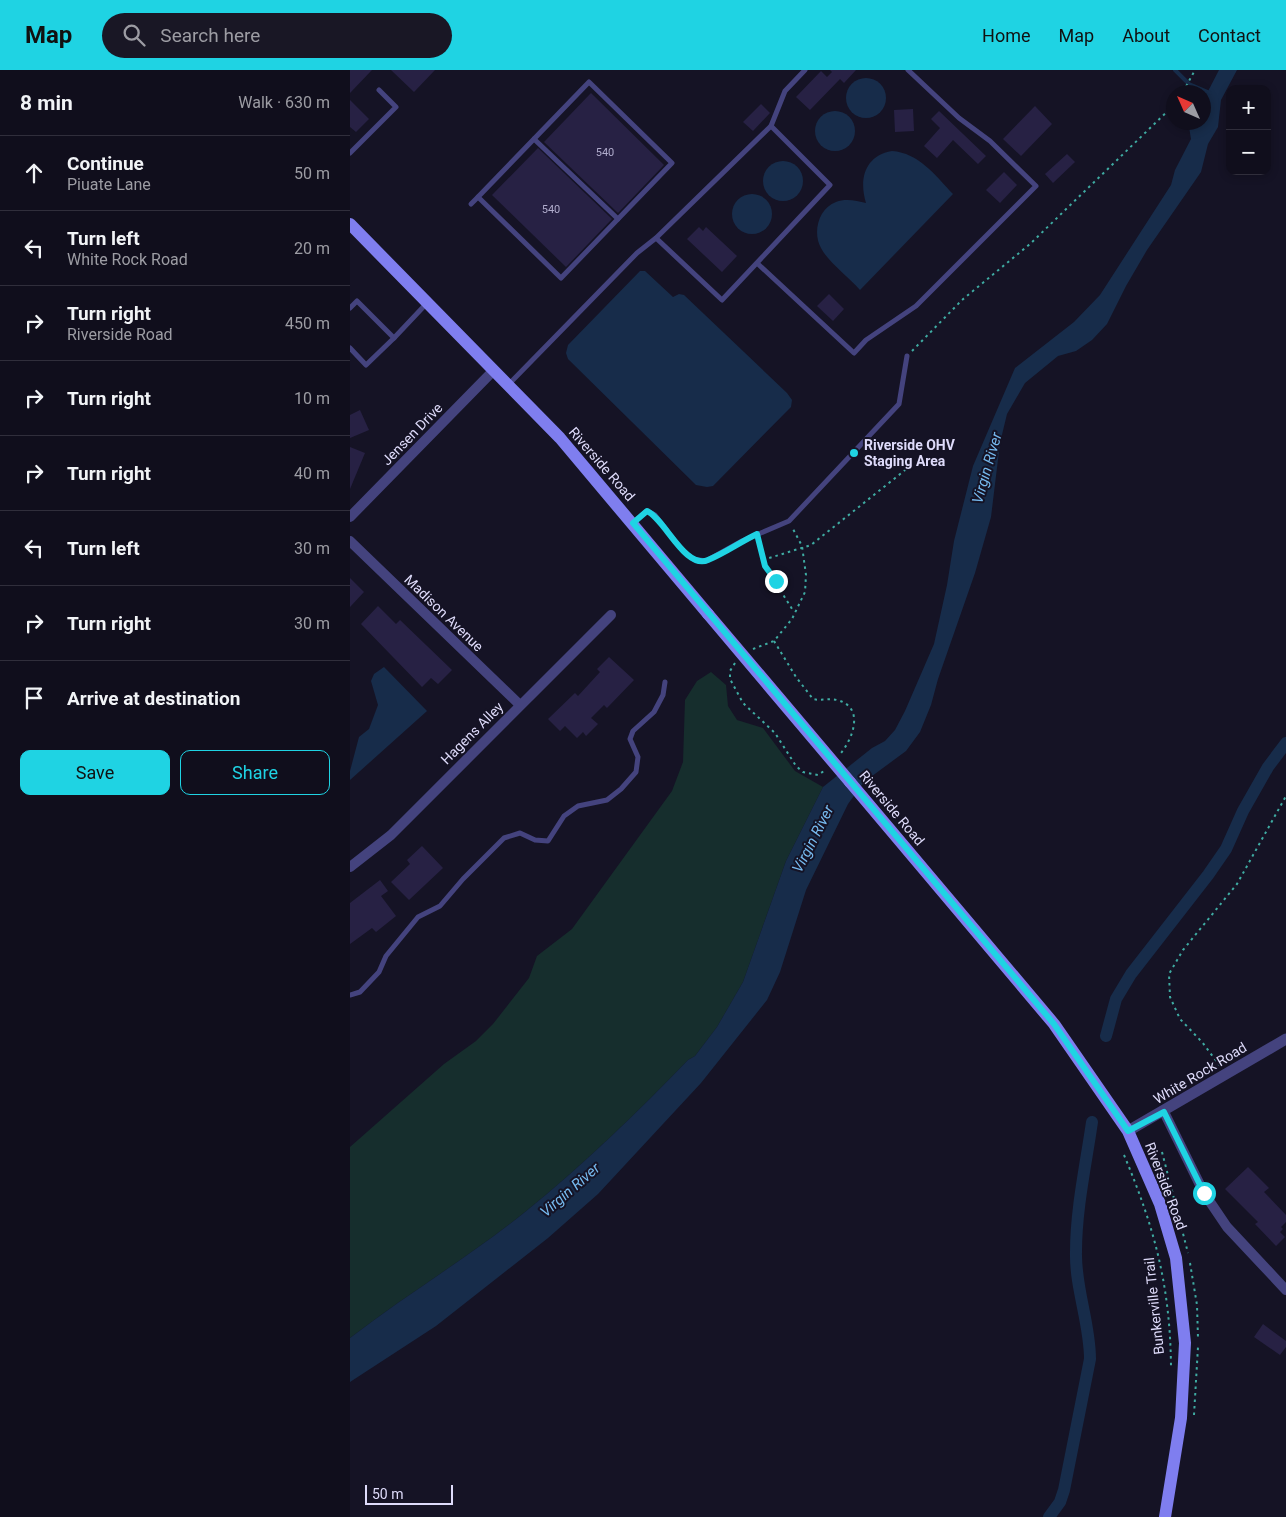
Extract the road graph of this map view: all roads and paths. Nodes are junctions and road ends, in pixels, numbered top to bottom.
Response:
1 (805, 70) edge
2 (908, 70) edge
3 (1195, 70) edge
4 (1187, 85) edge
5 (379, 90) dead end
6 (1166, 113) edge
7 (771, 126) junction
8 (534, 139) junction
9 (350, 152) edge
10 (478, 197) junction
11 (471, 204) dead end
12 (618, 219) junction
13 (350, 224) edge
14 (656, 238) junction
15 (758, 264) junction
16 (428, 303) junction
17 (350, 308) edge
18 (394, 338) junction
19 (350, 348) edge
20 (908, 356) joint
21 (494, 370) junction
22 (508, 384) junction
23 (914, 463) dead end
24 (350, 517) edge
25 (789, 521) junction
26 (633, 523) junction
27 (757, 534) junction
28 (350, 541) edge
29 (803, 550) junction
30 (763, 560) junction
31 (794, 612) junction
32 (611, 615) dead end
33 (774, 641) dead end
34 (665, 682) dead end
35 (520, 705) junction
36 (1286, 796) edge
37 (350, 867) edge
38 (350, 995) edge
39 (1286, 1039) edge
40 (1226, 1074) junction
41 (1164, 1112) junction
42 (1128, 1131) junction
43 (1122, 1151) dead end
44 (1286, 1290) edge
45 (1171, 1369) dead end
46 (1165, 1517) edge

1 - 7 lane
2 - 15 lane
3 - 4 path
5 - 9 lane
6 - 20 path
7 - 14 lane
7 - 15 lane
8 - 10 lane
8 - 12 lane
8 - 12 lane
10 - 11 lane
10 - 12 lane
13 - 16 main road, Riverside Road
14 - 15 lane
14 - 22 lane
16 - 18 lane
16 - 21 main road, Riverside Road
17 - 18 lane
18 - 19 lane
20 - 25 lane
21 - 22 main road, Riverside Road
21 - 24 street, Jensen Drive
22 - 26 main road, Riverside Road
23 - 29 path
25 - 27 lane
25 - 29 path
26 - 27 lane
26 - 42 main road, Riverside Road, bridge
27 - 30 path
28 - 35 street, Madison Avenue
29 - 30 path
29 - 31 path
30 - 31 path
31 - 33 path
32 - 35 street, Hagens Alley
34 - 38 lane
35 - 37 street, Hagens Alley
36 - 40 path
39 - 40 street, White Rock Road
40 - 41 street, White Rock Road
41 - 42 street, White Rock Road
41 - 44 street
42 - 46 main road, Riverside Road
43 - 45 path, Bunkerville Trail

